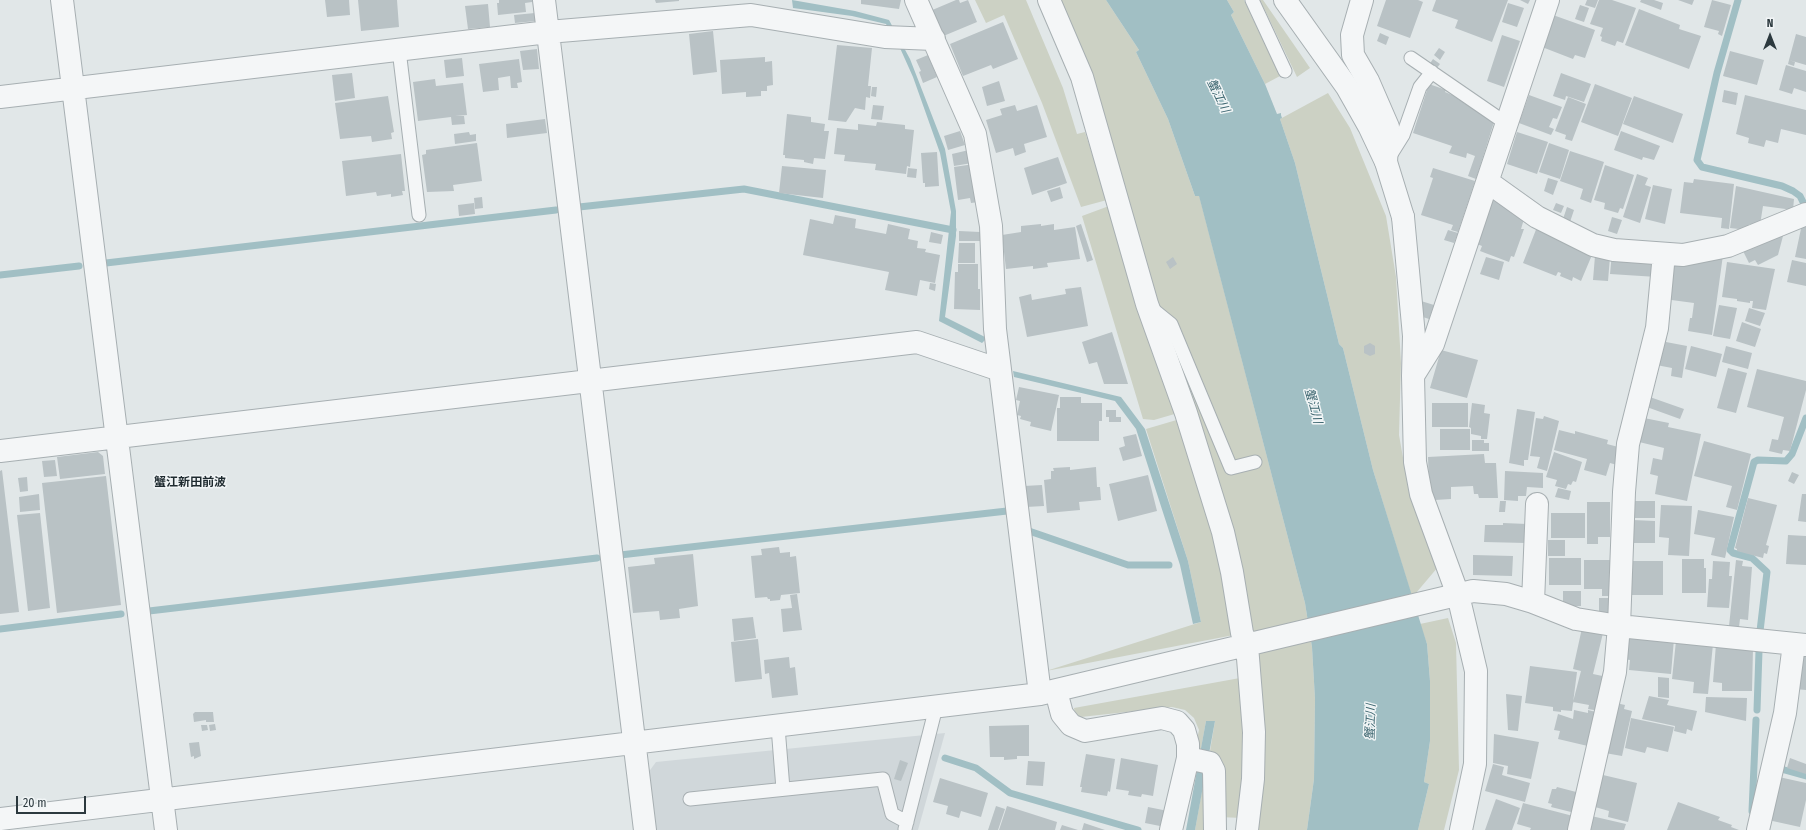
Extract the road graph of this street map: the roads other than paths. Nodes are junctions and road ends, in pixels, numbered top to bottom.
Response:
1 (62, 0) edge
2 (544, 0) edge
3 (916, 0) edge
4 (1049, 0) edge
5 (1252, 0) edge
6 (1285, 0) edge
7 (1362, 0) edge
8 (1548, 0) edge
9 (548, 32) junction
10 (934, 40) junction
11 (399, 50) junction
12 (1411, 58) dead end
13 (1285, 71) dead end
14 (1432, 72) junction
15 (73, 88) junction
16 (0, 97) edge
17 (1507, 124) junction
18 (1386, 162) junction
19 (1488, 182) junction
20 (419, 215) dead end
21 (1803, 215) edge
22 (1664, 254) junction
23 (1147, 304) junction
24 (1000, 370) junction
25 (1413, 376) junction
26 (590, 380) junction
27 (117, 437) junction
28 (0, 450) edge
29 (1255, 462) dead end
30 (1537, 504) dead end
31 (1450, 597) junction
32 (1533, 602) junction
33 (1619, 626) junction
34 (1252, 645) junction
35 (1800, 645) edge
36 (1048, 692) junction
37 (936, 707) junction
38 (778, 727) junction
39 (635, 744) junction
40 (1198, 760) junction
41 (783, 789) junction
42 (690, 799) dead end
43 (162, 800) junction
44 (0, 819) edge
45 (906, 826) edge
46 (166, 830) edge
47 (645, 830) edge
48 (1171, 830) edge
49 (1215, 830) edge
50 (1247, 830) edge
51 (1461, 830) edge
52 (1579, 830) edge
53 (1758, 830) edge

1 - 15 street
2 - 9 street
3 - 10 street
4 - 23 street
5 - 13 lane
6 - 18 street
7 - 18 street
8 - 17 street
9 - 10 street
9 - 11 street
9 - 26 street
10 - 24 street
11 - 15 street
11 - 20 lane
12 - 14 lane
14 - 17 lane
14 - 18 lane
15 - 16 street
15 - 27 street
17 - 19 street
18 - 25 street
19 - 22 street
19 - 25 street
21 - 22 street
22 - 33 street
23 - 29 lane
23 - 34 street
24 - 26 street
24 - 36 street
25 - 31 street
26 - 27 street
26 - 39 street
27 - 28 street
27 - 43 street
30 - 32 street
31 - 32 street
31 - 34 street
31 - 51 street
32 - 33 street
33 - 35 street
33 - 52 street
34 - 36 street
34 - 50 street
35 - 53 street
36 - 37 street
36 - 40 street
37 - 38 street
37 - 45 lane
38 - 39 street
38 - 41 lane
39 - 43 street
39 - 47 street
40 - 48 street
40 - 49 street
41 - 42 lane
41 - 45 lane
43 - 44 street
43 - 46 street

